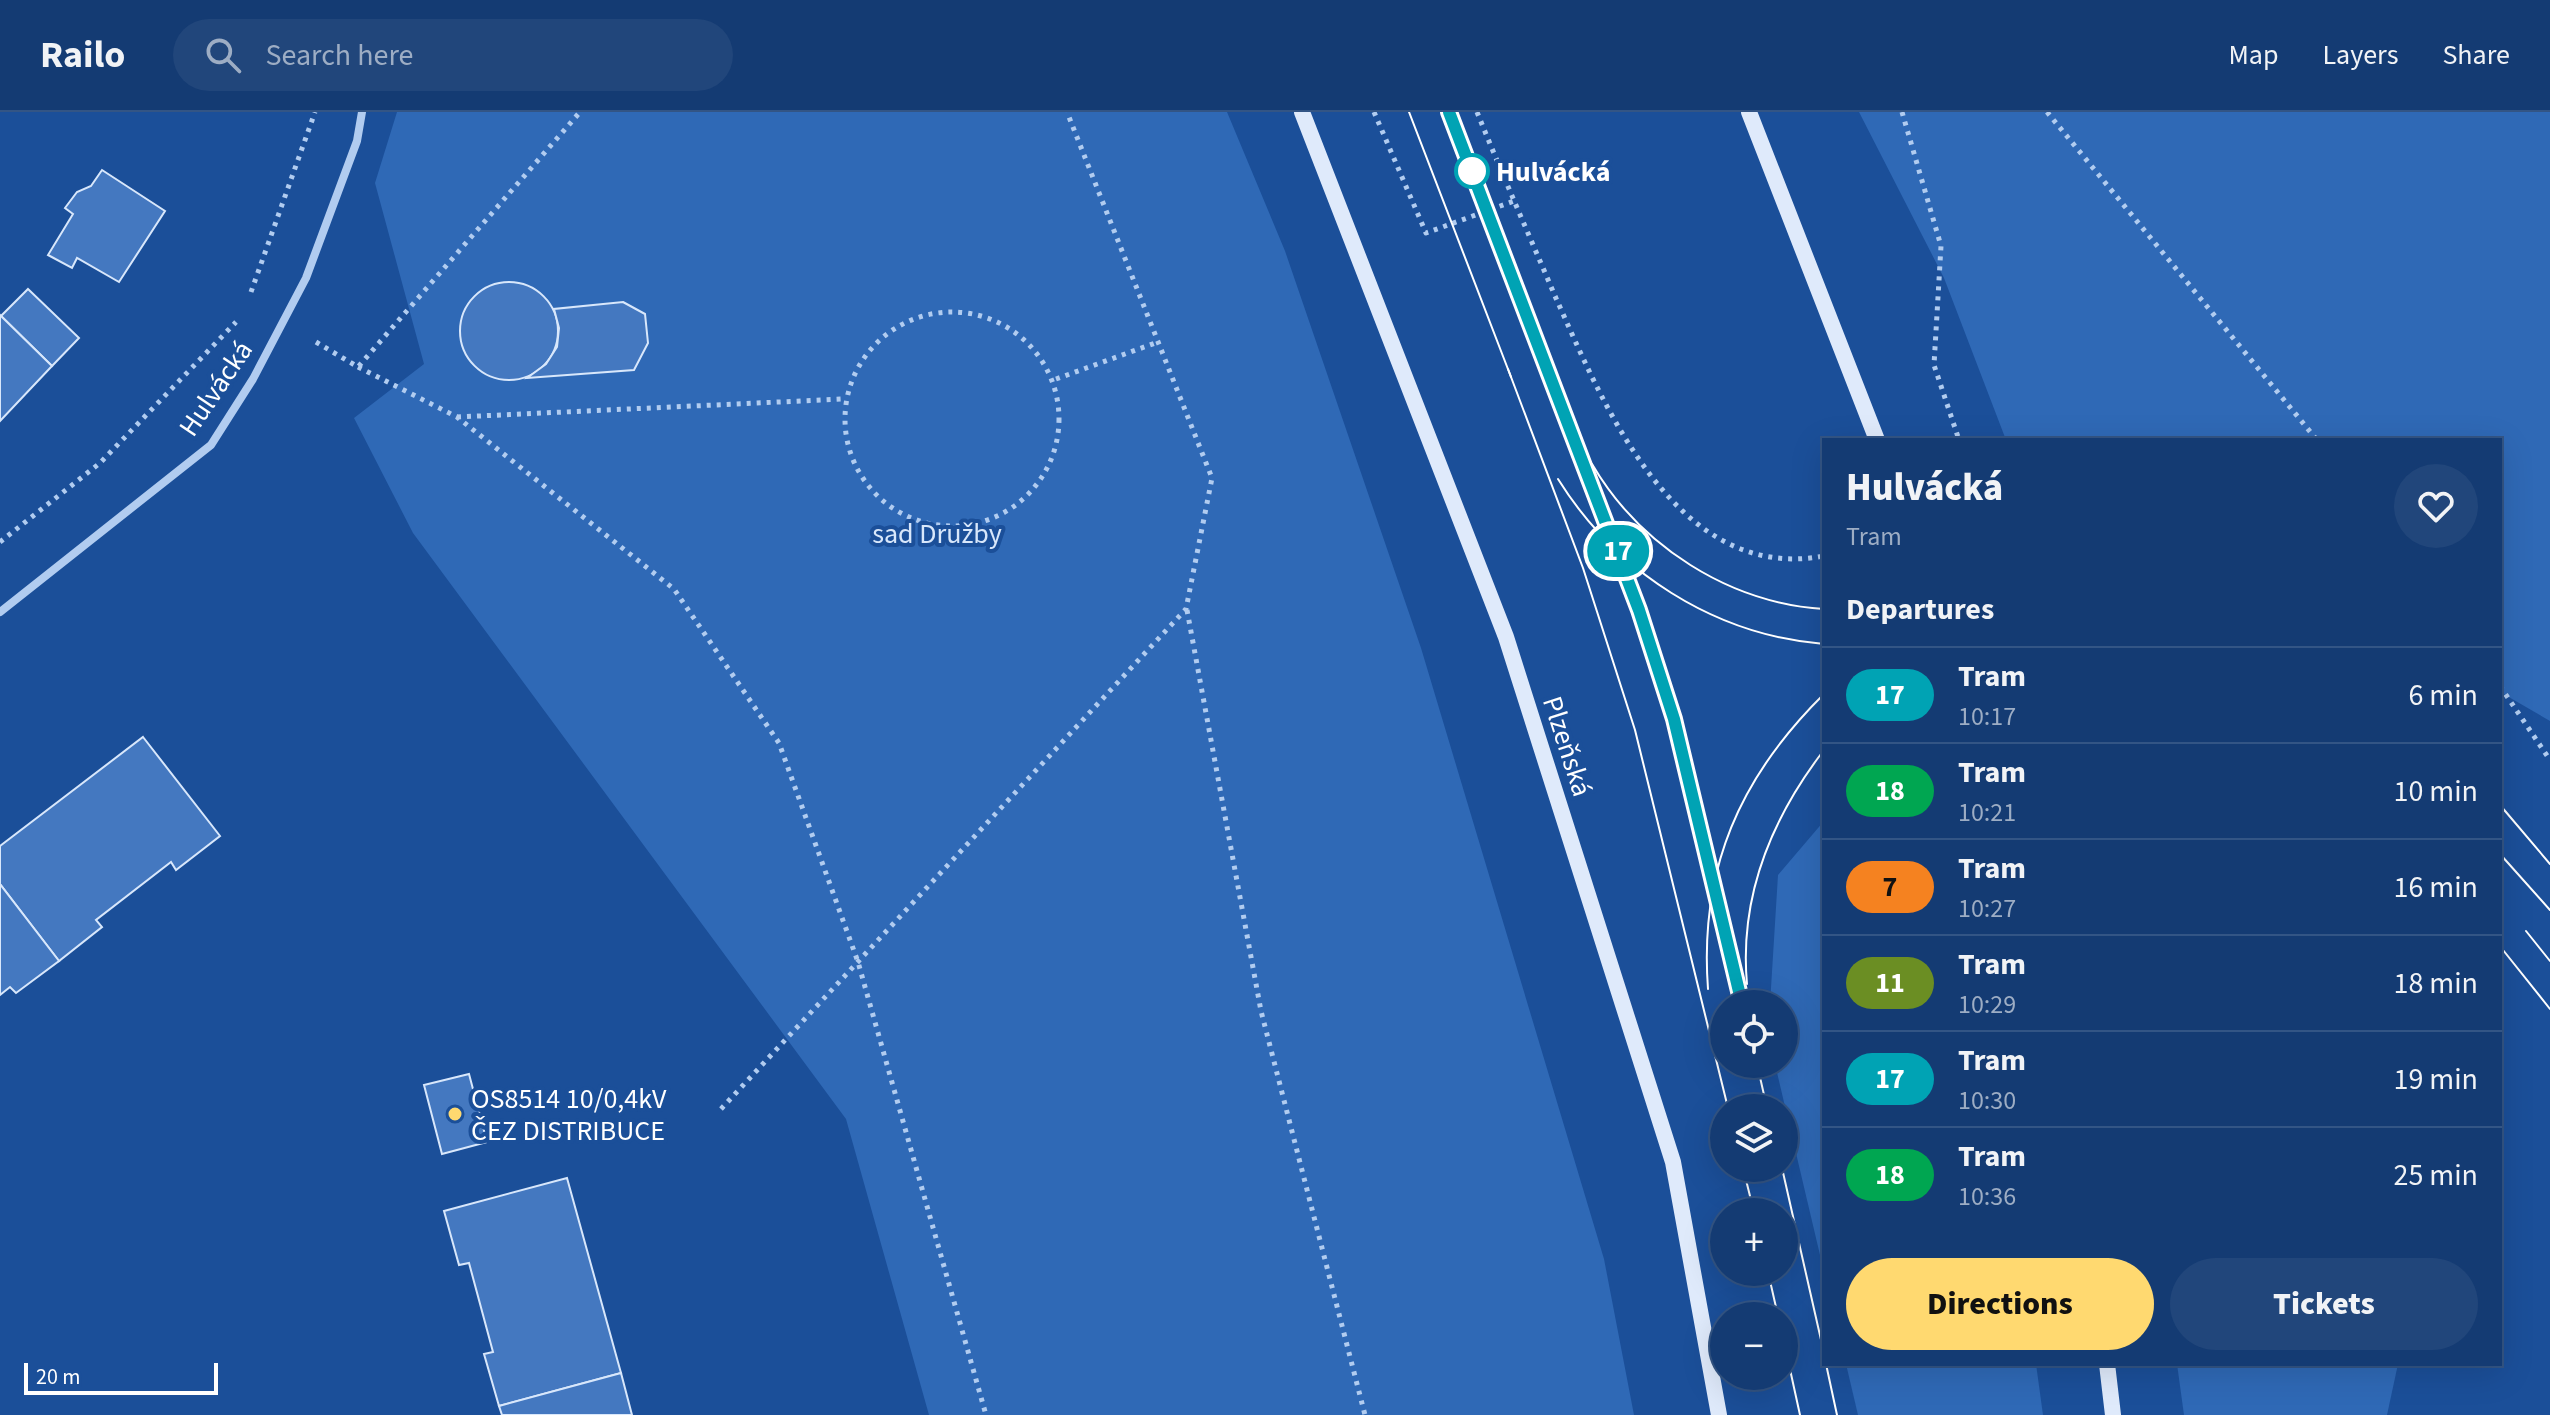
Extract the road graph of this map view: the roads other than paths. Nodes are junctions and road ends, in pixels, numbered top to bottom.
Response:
1 (362, 112) edge
2 (1302, 112) edge
3 (1749, 112) edge
4 (1876, 438) edge
5 (0, 612) edge
6 (2107, 1366) edge
7 (1719, 1415) edge
8 (2113, 1415) edge

1 - 5 street, Hulvácká
2 - 7 main road, Plzeňská
3 - 4 main road
6 - 8 main road

